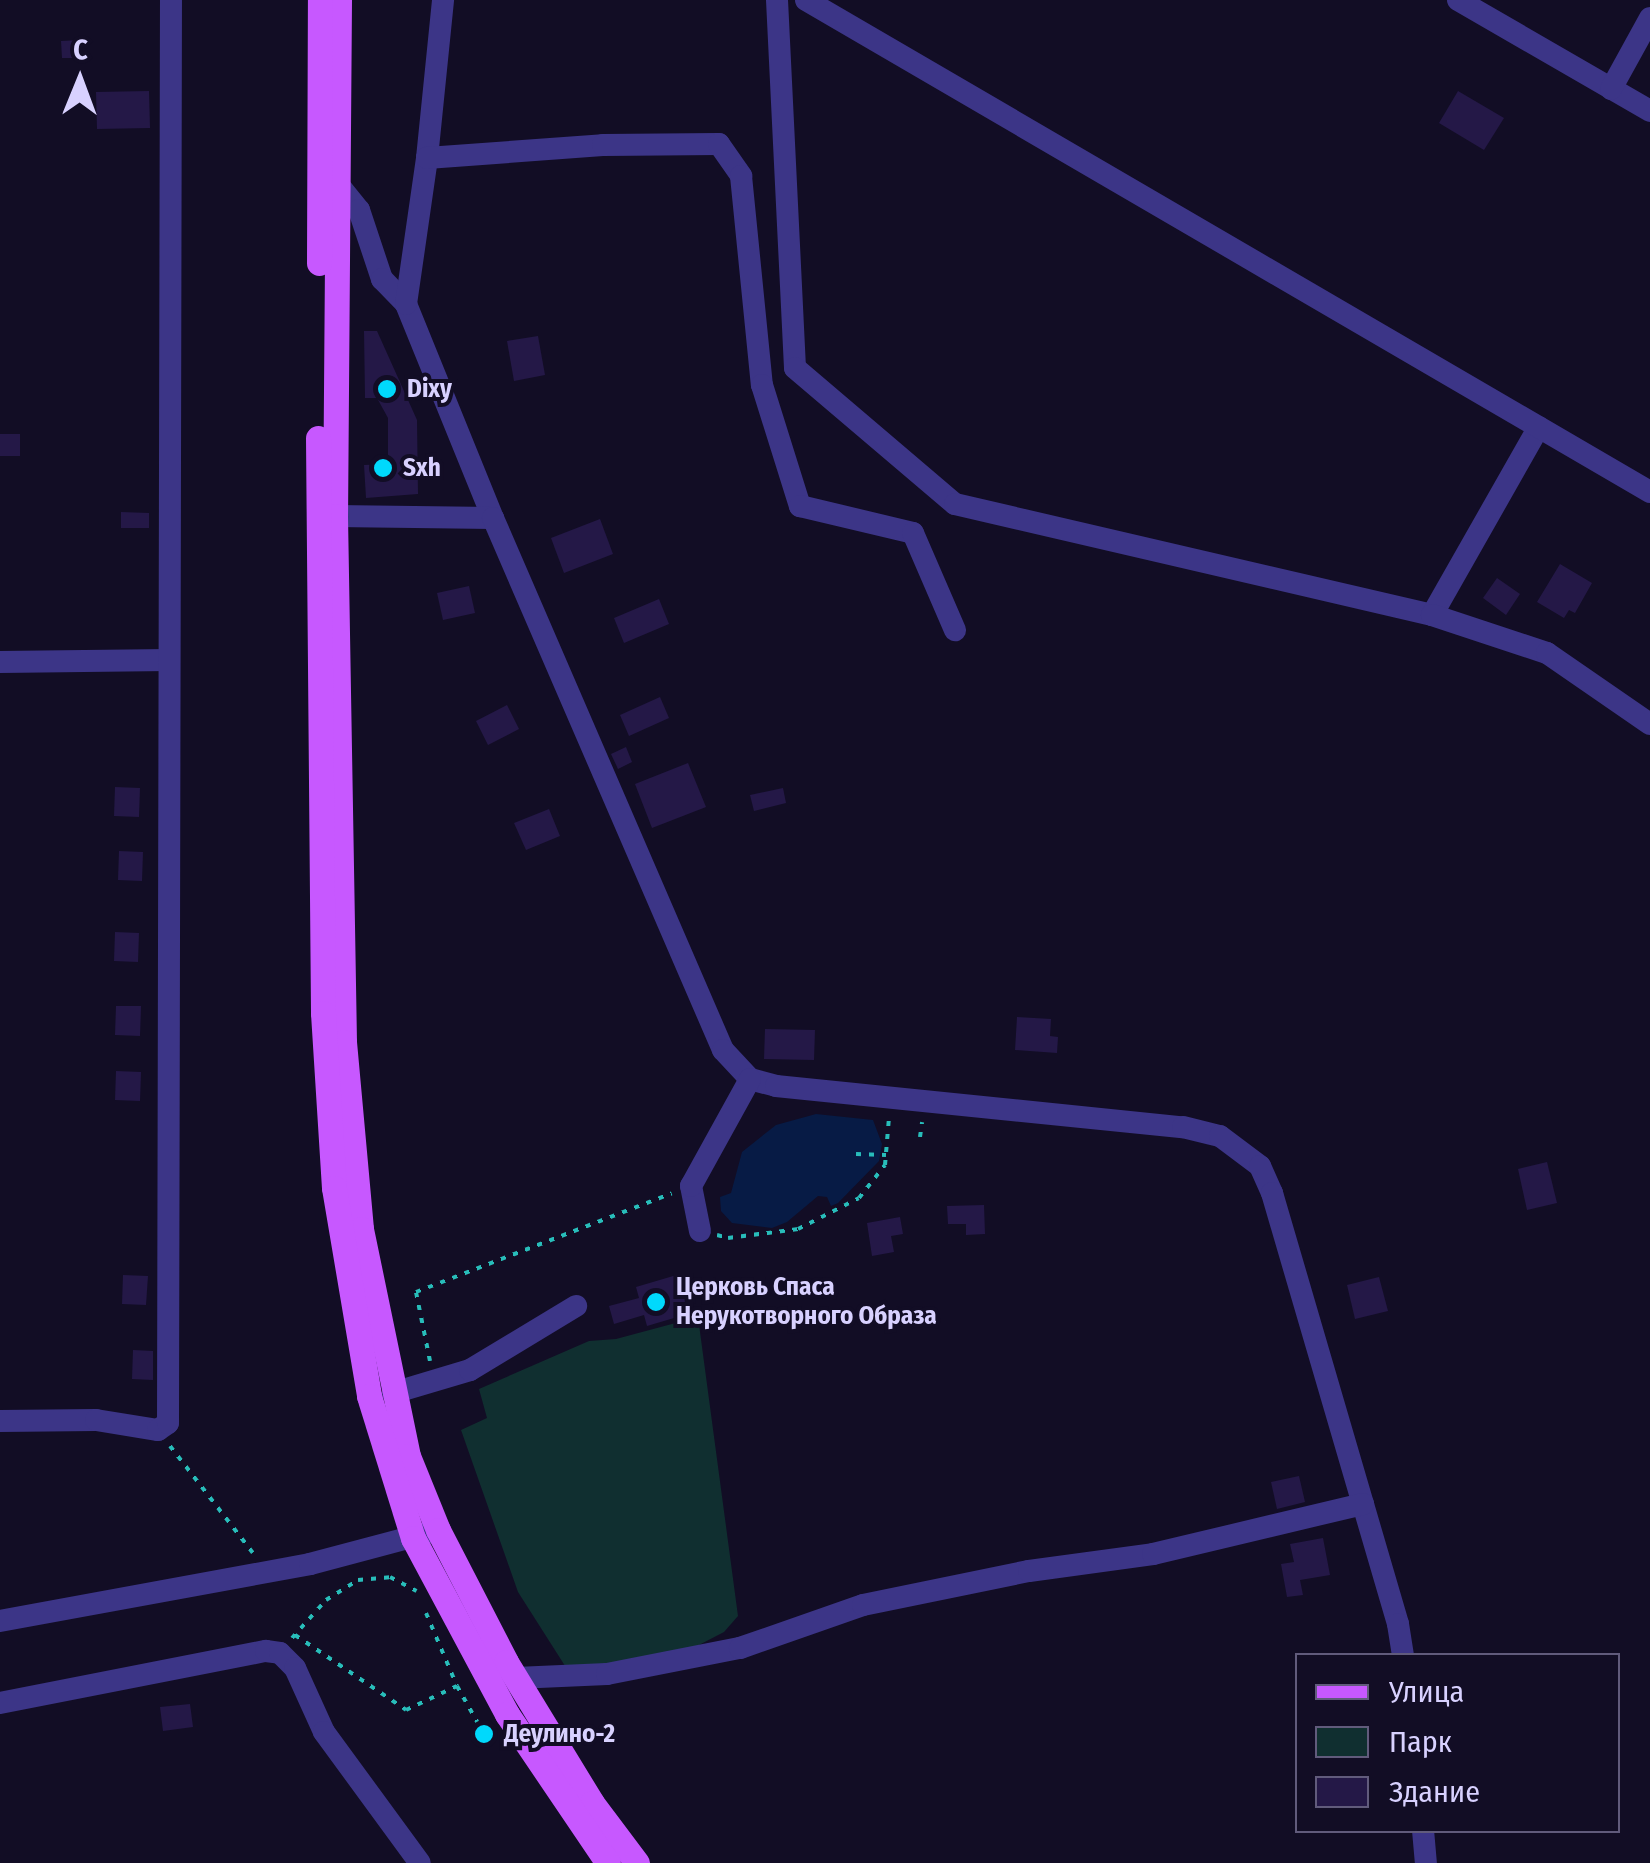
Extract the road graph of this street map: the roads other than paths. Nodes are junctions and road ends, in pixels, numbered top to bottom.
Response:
1 (171, 0) edge
2 (320, 0) edge
3 (338, 0) edge
4 (443, 0) edge
5 (777, 0) edge
6 (806, 0) edge
7 (1458, 0) edge
8 (1650, 18) edge
9 (1611, 89) junction
10 (1650, 112) edge
11 (427, 158) junction
12 (328, 177) junction
13 (406, 304) junction
14 (1539, 427) junction
15 (1650, 492) edge
16 (334, 516) junction
17 (494, 518) junction
18 (1432, 615) junction
19 (955, 630) dead end
20 (169, 660) junction
21 (0, 662) edge
22 (1650, 724) edge
23 (750, 1079) junction
24 (819, 1090) junction
25 (816, 1114) dead end
26 (700, 1231) road end
27 (576, 1306) dead end
28 (393, 1393) junction
29 (0, 1421) edge
30 (1362, 1504) junction
31 (438, 1530) junction
32 (413, 1538) junction
33 (0, 1621) edge
34 (1402, 1653) edge
35 (516, 1678) junction
36 (0, 1702) edge
37 (1423, 1833) edge
38 (420, 1863) edge
39 (608, 1863) edge
40 (637, 1863) edge
41 (1426, 1863) edge

1 - 20 street
2 - 12 main road
3 - 12 main road
4 - 11 street
5 - 18 street
6 - 14 street
7 - 9 street
8 - 9 street
9 - 10 street
11 - 13 street
11 - 19 street
12 - 13 street
12 - 16 main road
12 - 32 main road
13 - 17 street
14 - 15 street
14 - 18 street
16 - 17 street
16 - 28 main road
17 - 23 street
18 - 22 street
20 - 21 street
20 - 29 street
23 - 24 street
23 - 26 street
24 - 25 street
24 - 30 street
27 - 28 street
28 - 31 main road
30 - 34 street
30 - 35 street
31 - 32 street
31 - 35 main road
32 - 33 street
32 - 39 main road
35 - 40 main road
36 - 38 street
37 - 41 street

